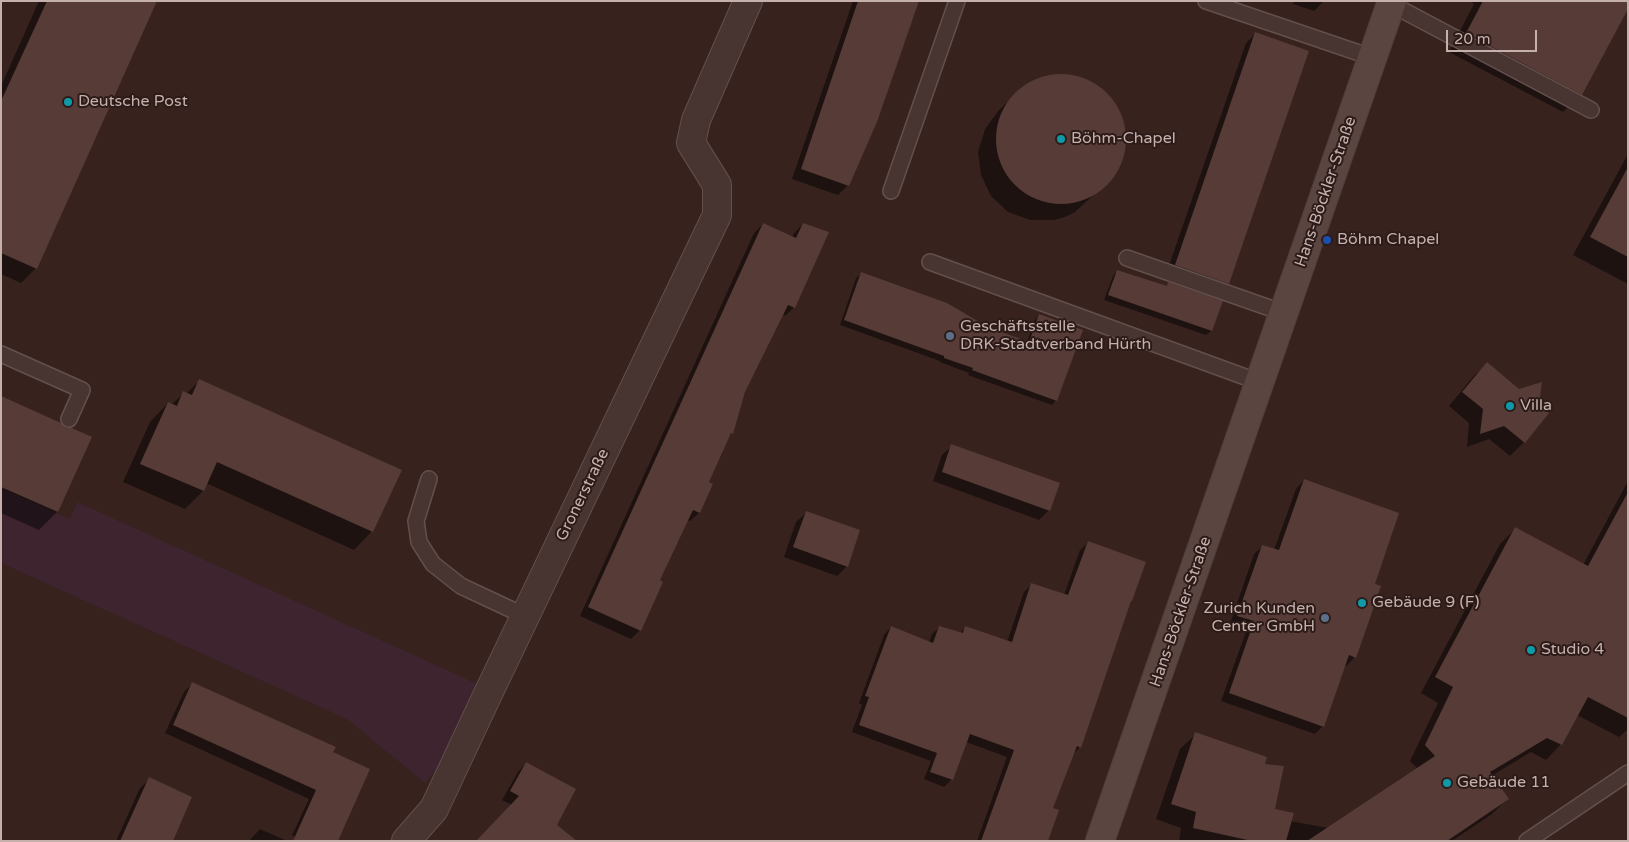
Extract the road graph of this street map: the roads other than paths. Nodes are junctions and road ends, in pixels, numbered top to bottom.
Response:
1 (748, 1) edge
2 (957, 1) edge
3 (1206, 1) edge
4 (1391, 3) edge
5 (1371, 57) junction
6 (1591, 110) dead end
7 (891, 191) dead end
8 (1127, 258) dead end
9 (930, 262) dead end
10 (1284, 313) junction
11 (1, 354) edge
12 (1260, 382) junction
13 (69, 419) dead end
14 (428, 479) dead end
15 (525, 616) junction
16 (1628, 773) edge
17 (406, 841) edge
18 (1100, 841) edge
19 (1527, 841) edge

1 - 15 street, Gronerstraße
2 - 7 lane
3 - 5 lane
4 - 5 street, Hans-Böckler-Straße
4 - 6 lane
5 - 10 street, Hans-Böckler-Straße
8 - 10 lane
9 - 12 lane
10 - 12 street, Hans-Böckler-Straße
11 - 13 lane
12 - 18 street, Hans-Böckler-Straße
14 - 15 lane
15 - 17 street, Gronerstraße
16 - 19 lane

